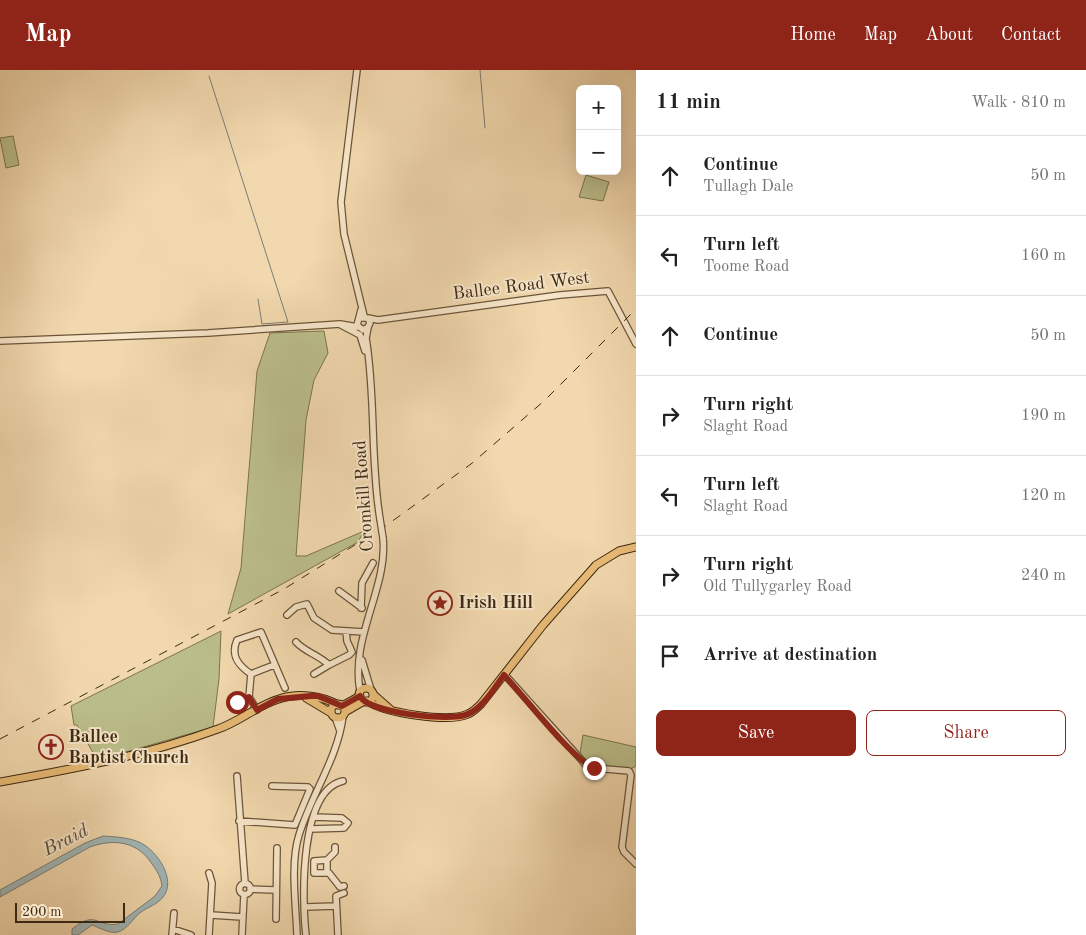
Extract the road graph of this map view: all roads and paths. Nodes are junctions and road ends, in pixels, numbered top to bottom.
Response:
1 (357, 70) edge
2 (363, 323) junction
3 (340, 324) junction
4 (0, 341) edge
5 (636, 344) edge
6 (371, 370) junction
7 (636, 546) edge
8 (373, 563) dead end
9 (339, 591) dead end
10 (361, 608) junction
11 (368, 611) junction
12 (287, 615) dead end
13 (346, 631) junction
14 (364, 632) junction
15 (296, 642) dead end
16 (361, 651) junction
17 (274, 665) junction
18 (329, 665) junction
19 (251, 674) junction
20 (314, 674) dead end
21 (504, 675) junction
22 (285, 688) dead end
23 (372, 692) junction
24 (249, 697) junction
25 (363, 697) junction
26 (234, 707) dead end
27 (257, 710) junction
28 (395, 711) junction
29 (339, 712) junction
30 (237, 776) dead end
31 (344, 781) dead end
32 (0, 782) edge
33 (271, 786) dead end
34 (314, 817) junction
35 (240, 821) junction
36 (310, 829) junction
37 (335, 846) dead end
38 (279, 852) dead end
39 (327, 860) junction
40 (636, 864) edge
41 (304, 866) junction
42 (314, 866) junction
43 (209, 872) dead end
44 (327, 872) junction
45 (244, 883) junction
46 (250, 889) junction
47 (275, 890) junction
48 (244, 895) junction
49 (336, 906) junction
50 (305, 907) junction
51 (172, 915) dead end
52 (211, 915) junction
53 (242, 917) junction
54 (276, 920) dead end
55 (173, 932) edge
56 (191, 935) edge
57 (209, 935) edge
58 (242, 935) edge
59 (297, 935) edge
60 (306, 935) edge
61 (338, 935) edge

1 - 2 street, Cromkill Road
2 - 3 street
2 - 5 street, Ballee Road West
2 - 6 street, Cromkill Road
3 - 4 street
3 - 6 street
6 - 11 street, Cromkill Road, bridge
7 - 21 main road
8 - 10 street
9 - 10 street
10 - 11 street
11 - 14 street, Cromkill Road
12 - 13 street
13 - 14 street
13 - 18 street
14 - 16 street, Cromkill Road
15 - 18 street
16 - 23 street, Cromkill Road
16 - 25 street, Cromkill Road
17 - 19 street
17 - 19 street
17 - 22 street
18 - 20 street
19 - 24 street
21 - 28 main road
21 - 40 street
23 - 25 main road
23 - 25 main road
23 - 28 main road
24 - 26 street
24 - 27 street
25 - 28 main road
25 - 29 main road
27 - 29 main road
27 - 32 main road
29 - 59 street
30 - 35 street
31 - 34 street
33 - 35 street
34 - 36 street
34 - 36 street
35 - 45 street
36 - 41 street
37 - 39 street
38 - 47 street
39 - 42 street
39 - 44 street
41 - 42 street
41 - 50 street
42 - 44 street
43 - 52 street
44 - 49 street
45 - 46 street
45 - 48 street
46 - 47 street
46 - 48 street
47 - 54 street
48 - 53 street
49 - 50 street
49 - 61 street
50 - 60 street
51 - 55 street
52 - 53 street
52 - 57 street
53 - 58 street
55 - 56 street

